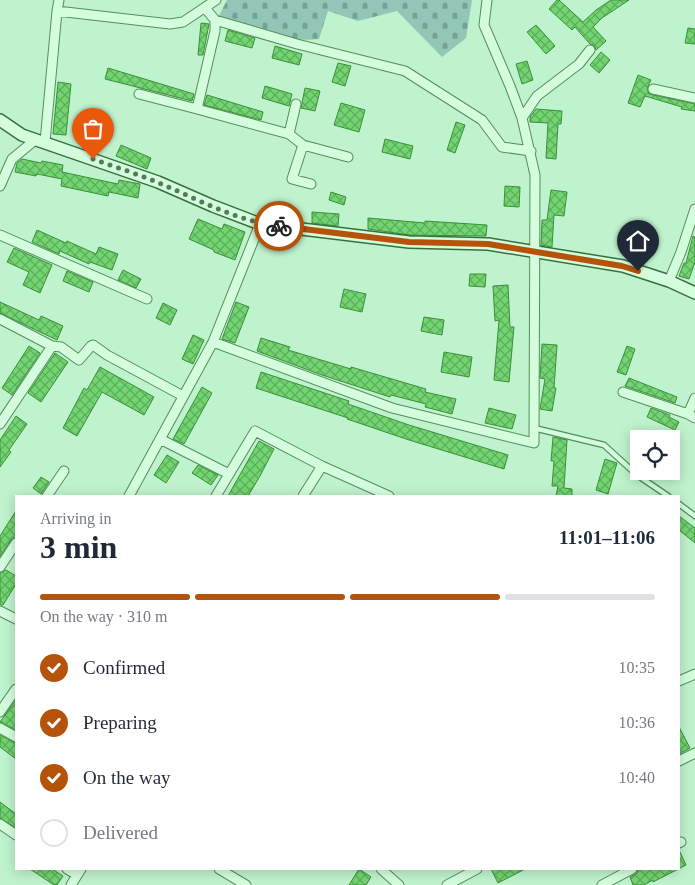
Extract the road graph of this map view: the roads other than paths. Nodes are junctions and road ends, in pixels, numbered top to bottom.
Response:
1 (59, 0) edge
2 (216, 0) edge
3 (487, 0) edge
4 (205, 8) junction
5 (57, 11) junction
6 (215, 20) junction
7 (590, 50) dead end
8 (653, 89) dead end
9 (139, 94) dead end
10 (695, 98) edge
11 (296, 104) dead end
12 (198, 109) junction
13 (522, 118) junction
14 (0, 120) edge
15 (289, 134) junction
16 (40, 141) junction
17 (303, 145) junction
18 (530, 151) junction
19 (348, 157) dead end
20 (311, 184) dead end
21 (0, 186) edge
22 (695, 209) edge
23 (260, 224) junction
24 (0, 235) edge
25 (535, 253) junction
26 (669, 281) junction
27 (695, 293) edge
28 (147, 299) dead end
29 (0, 319) edge
30 (213, 342) junction
31 (52, 346) junction
32 (624, 392) dead end
33 (183, 396) junction
34 (695, 398) edge
35 (692, 416) edge
36 (0, 424) edge
37 (534, 428) junction
38 (160, 439) junction
39 (322, 466) junction
40 (64, 471) dead end
41 (229, 474) junction
42 (48, 495) edge
43 (130, 495) edge
44 (217, 495) edge
45 (304, 495) edge
46 (387, 495) edge
47 (667, 495) edge
48 (680, 505) edge
49 (695, 516) edge
50 (15, 544) edge
51 (0, 567) edge
52 (0, 611) edge
53 (15, 618) edge
54 (695, 675) edge
55 (680, 681) edge
56 (15, 690) edge
57 (0, 712) edge
58 (0, 728) edge
59 (15, 737) edge
60 (695, 753) edge
61 (680, 761) edge
62 (0, 824) edge
63 (15, 834) edge
64 (221, 870) edge
65 (382, 870) edge
66 (475, 870) edge
67 (630, 870) edge
68 (79, 872) edge
69 (243, 884) edge
70 (71, 885) edge
71 (399, 885) edge
72 (447, 885) edge
73 (602, 885) edge

1 - 5 street
2 - 4 street
3 - 13 street
4 - 5 street
4 - 6 street
5 - 16 street
6 - 12 street
6 - 18 street
7 - 13 street
8 - 10 street
9 - 12 street
11 - 15 street
12 - 15 street
13 - 18 street
14 - 16 street
15 - 17 street
16 - 21 street
16 - 23 street
17 - 19 street
17 - 20 street
18 - 25 street
22 - 26 street
23 - 25 street
23 - 30 street
24 - 28 street
25 - 26 street
25 - 37 street
26 - 27 street
29 - 31 street
30 - 33 street
30 - 37 street
31 - 33 street
31 - 36 street
32 - 35 street
33 - 38 street
34 - 35 street
37 - 47 lane
38 - 41 street
38 - 43 street
39 - 41 street
39 - 45 street
39 - 46 street
40 - 42 street
41 - 44 street
48 - 49 lane
50 - 51 street
52 - 53 street
54 - 55 street
56 - 57 street
58 - 59 street
60 - 61 street
62 - 63 street
64 - 69 street
65 - 71 street
66 - 72 street
67 - 73 street
68 - 70 street

